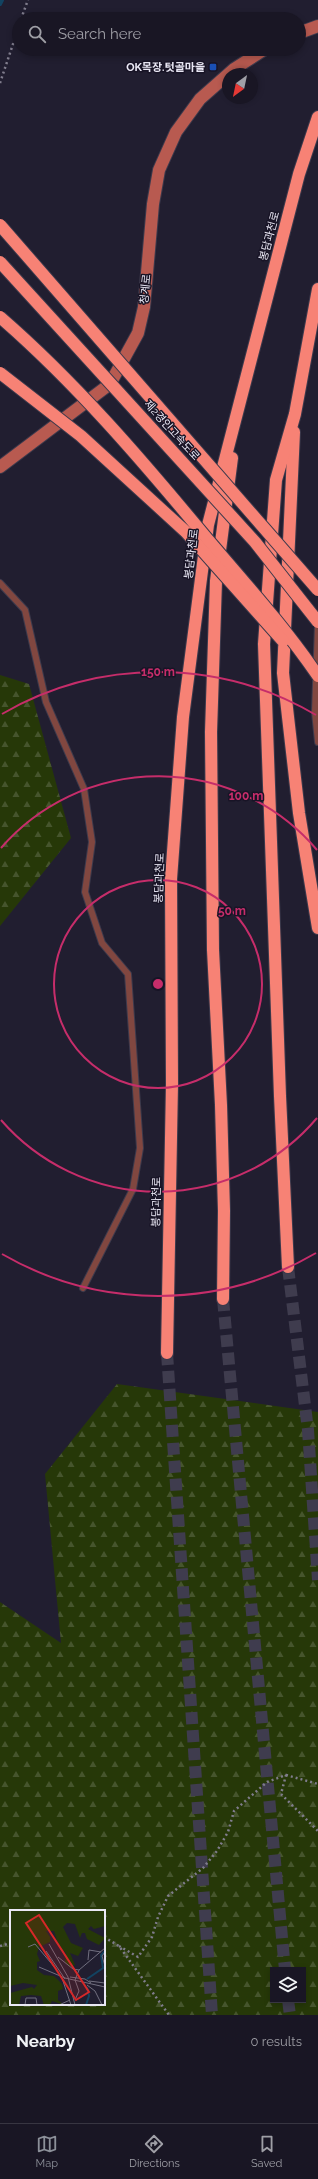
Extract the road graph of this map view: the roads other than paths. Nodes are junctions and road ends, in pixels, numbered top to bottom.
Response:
1 (318, 26) edge
2 (306, 30) edge
3 (254, 56) edge
4 (318, 117) edge
5 (0, 225) edge
6 (0, 262) edge
7 (318, 289) edge
8 (0, 317) edge
9 (0, 373) edge
10 (239, 409) junction
11 (295, 414) junction
12 (0, 467) edge
13 (0, 583) edge
14 (318, 590) edge
15 (318, 623) edge
16 (318, 676) edge
17 (318, 682) edge
18 (318, 742) edge
19 (318, 928) edge
20 (288, 1267) tunnel mouth
21 (83, 1288) dead end
22 (223, 1300) tunnel mouth
23 (167, 1353) tunnel mouth

1 - 2 street
3 - 12 street, 청계로
4 - 10 highway, 봉담과천로
5 - 14 highway, bridge
6 - 15 highway, 제2경인고속도로, bridge
7 - 11 highway
8 - 16 highway, bridge
9 - 17 highway, bridge
10 - 22 highway, 봉담과천로
10 - 23 highway, 봉담과천로
11 - 19 highway
11 - 20 highway
13 - 21 lane
15 - 18 lane

